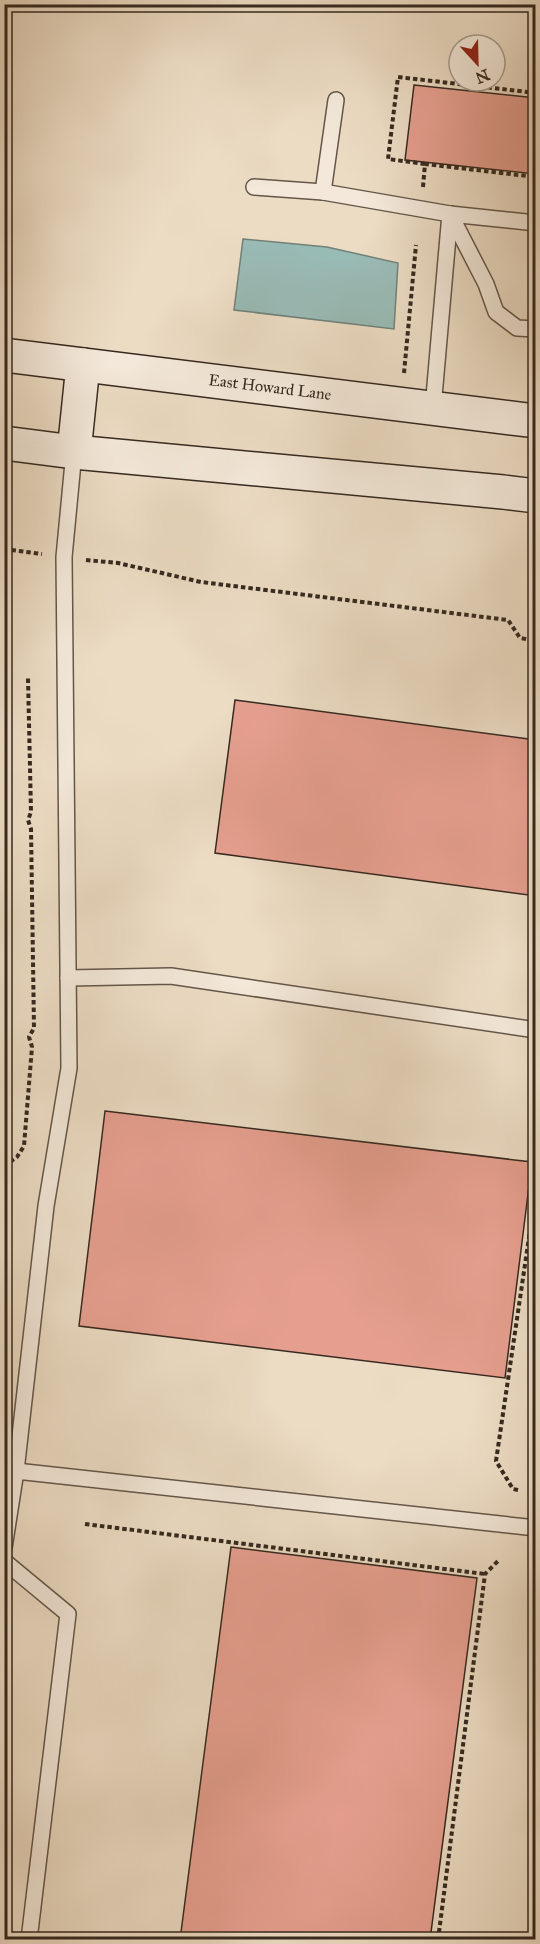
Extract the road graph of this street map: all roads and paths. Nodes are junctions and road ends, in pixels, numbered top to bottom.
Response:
1 (536, 93) edge
2 (336, 100) dead end
3 (425, 164) junction
4 (536, 177) edge
5 (255, 187) dead end
6 (423, 188) dead end
7 (323, 192) junction
8 (450, 214) junction
9 (536, 223) edge
10 (416, 245) dead end
11 (536, 329) edge
12 (4, 355) edge
13 (83, 365) junction
14 (404, 375) dead end
15 (433, 408) junction
16 (536, 421) edge
17 (4, 443) edge
18 (74, 452) junction
19 (536, 496) edge
20 (4, 549) edge
21 (64, 557) junction
22 (536, 642) edge
23 (28, 678) dead end
24 (68, 978) junction
25 (536, 1030) edge
26 (4, 1166) edge
27 (536, 1190) edge
28 (16, 1471) junction
29 (518, 1490) dead end
30 (85, 1524) dead end
31 (536, 1528) edge
32 (4, 1548) edge
33 (499, 1560) dead end
34 (4, 1561) edge
35 (484, 1574) junction
36 (29, 1940) edge
37 (438, 1940) edge

1 - 3 path
2 - 7 lane
3 - 4 path
3 - 6 path
5 - 7 lane
7 - 8 lane
8 - 9 lane
8 - 11 lane
8 - 15 lane
10 - 14 path
12 - 13 main road, East Howard Lane
13 - 15 main road, East Howard Lane
13 - 18 main road
15 - 16 main road, East Howard Lane
17 - 18 main road
18 - 19 main road
18 - 21 lane
20 - 21 path
21 - 22 path
21 - 24 lane
23 - 26 path
24 - 25 lane
24 - 28 lane
27 - 29 path
28 - 31 lane
28 - 32 lane
30 - 35 path
33 - 35 path
34 - 36 lane
35 - 37 path

